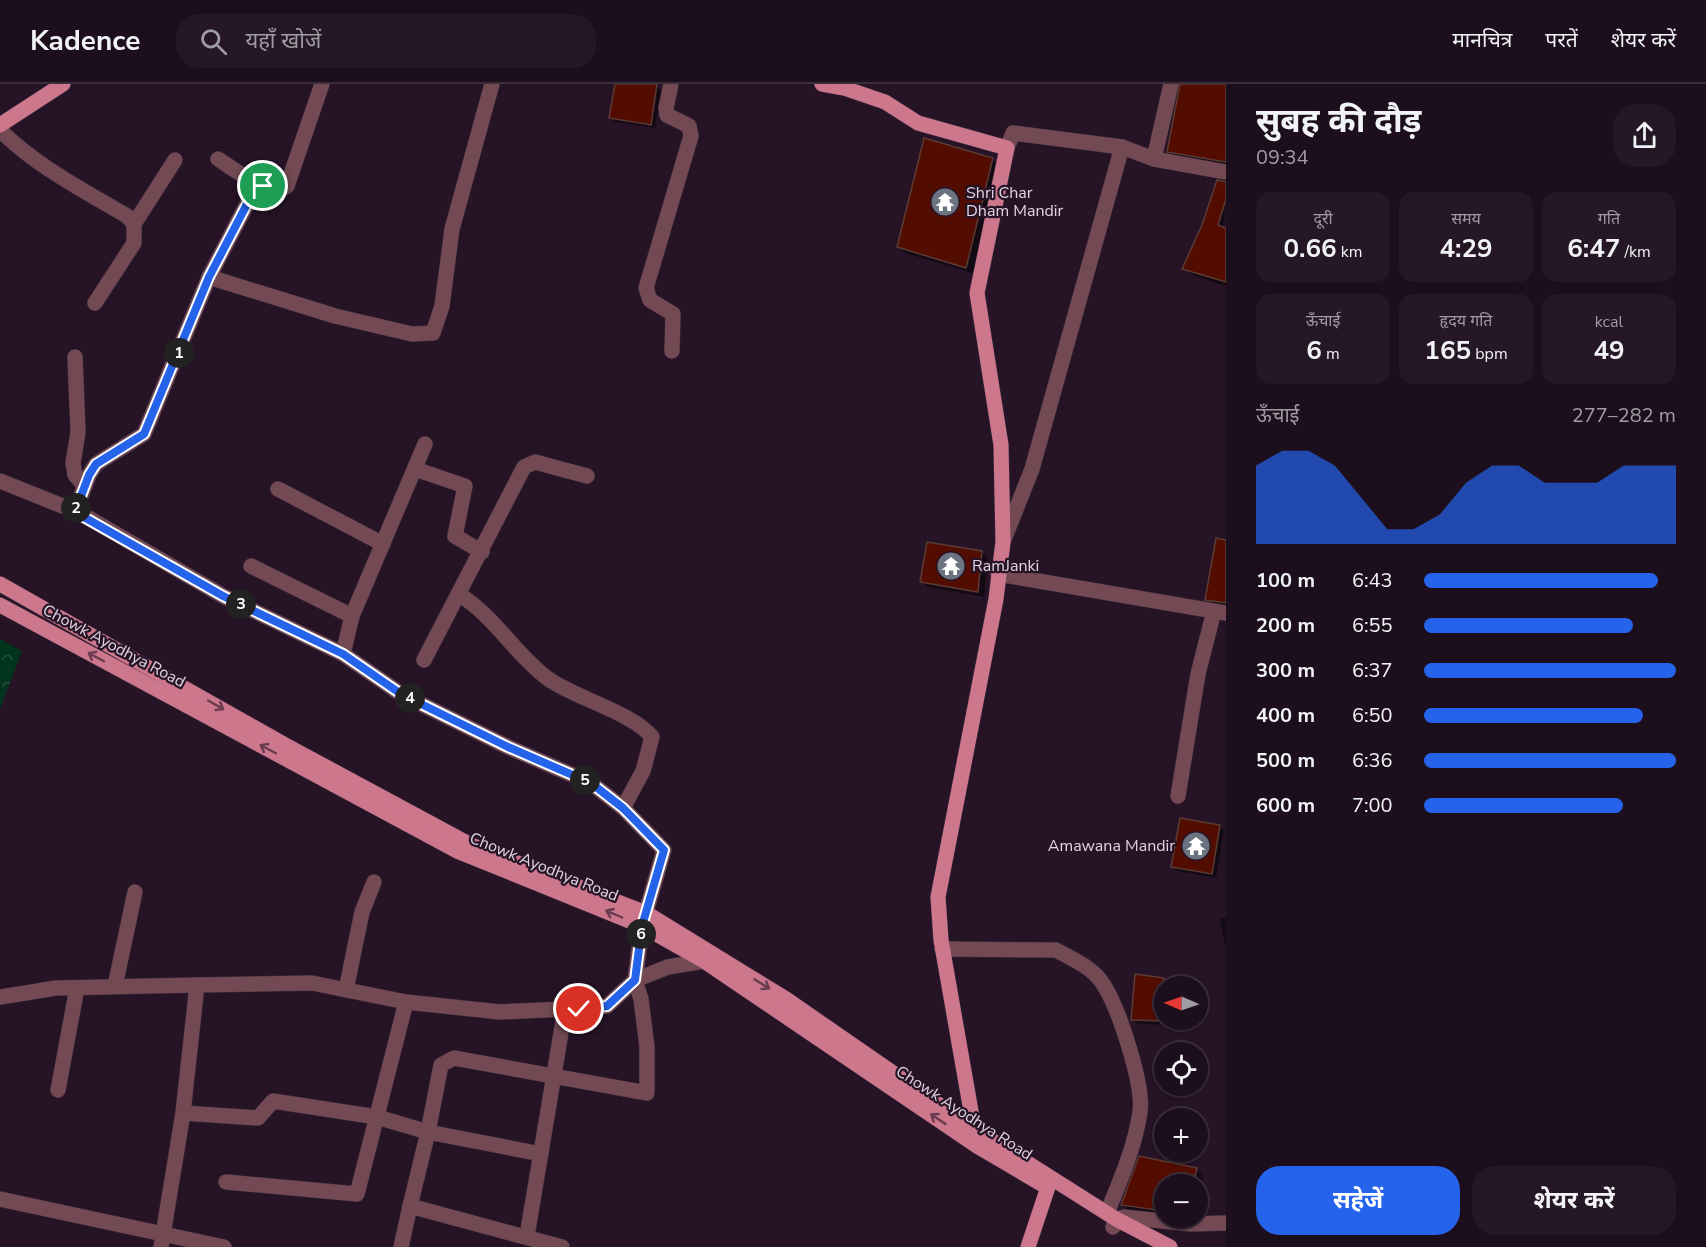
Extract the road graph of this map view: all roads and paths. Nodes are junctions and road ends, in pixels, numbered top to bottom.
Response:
1 (63, 84) edge
2 (322, 84) edge
3 (492, 84) edge
4 (671, 84) edge
5 (822, 84) edge
6 (1171, 84) edge
7 (0, 128) edge
8 (1007, 147) junction
9 (1122, 147) junction
10 (218, 159) dead end
11 (1154, 159) junction
12 (175, 160) dead end
13 (1226, 172) edge
14 (258, 183) junction
15 (134, 224) junction
16 (209, 277) junction
17 (95, 303) dead end
18 (672, 351) dead end
19 (75, 357) dead end
20 (425, 444) dead end
21 (415, 469) junction
22 (587, 476) dead end
23 (0, 481) edge
24 (85, 486) junction
25 (278, 489) dead end
26 (75, 512) junction
27 (1003, 542) junction
28 (383, 544) junction
29 (482, 552) junction
30 (251, 566) dead end
31 (998, 574) junction
32 (0, 584) edge
33 (460, 595) junction
34 (0, 605) edge
35 (1220, 612) edge
36 (352, 616) junction
37 (343, 654) junction
38 (424, 660) dead end
39 (1178, 796) dead end
40 (623, 808) junction
41 (374, 882) dead end
42 (135, 892) dead end
43 (644, 920) junction
44 (942, 949) junction
45 (704, 961) junction
46 (635, 980) junction
47 (197, 985) junction
48 (115, 986) junction
49 (76, 987) junction
50 (346, 990) junction
51 (0, 997) edge
52 (406, 1002) junction
53 (565, 1009) junction
54 (554, 1075) junction
55 (58, 1090) dead end
56 (183, 1113) junction
57 (377, 1117) junction
58 (974, 1129) junction
59 (428, 1132) junction
60 (977, 1146) junction
61 (541, 1154) junction
62 (226, 1182) dead end
63 (1048, 1187) junction
64 (0, 1200) edge
65 (410, 1206) junction
66 (1112, 1220) junction
67 (1226, 1223) edge
68 (527, 1236) junction
69 (162, 1241) edge
70 (224, 1247) edge
71 (401, 1247) edge
72 (562, 1247) edge
73 (1028, 1247) edge
74 (1148, 1247) edge
75 (1170, 1247) edge

1 - 7 main road
2 - 14 street
3 - 16 street
4 - 18 street
5 - 8 main road
6 - 11 street
7 - 15 street
8 - 9 street
8 - 27 main road
9 - 11 street
9 - 27 street
10 - 14 street
11 - 13 street
12 - 15 street
14 - 16 street
15 - 17 street
16 - 24 street
19 - 24 street
20 - 21 street
21 - 28 street
21 - 29 street
22 - 29 street
23 - 26 street
24 - 26 street
25 - 28 street
26 - 37 street
27 - 31 main road
28 - 36 street
29 - 33 street
30 - 36 street
31 - 35 street
31 - 44 main road
32 -> 43 main road
33 - 38 street
33 - 40 street
43 -> 34 main road, Chowk Ayodhya Road
35 - 39 street
36 - 37 street
37 - 40 street
40 - 43 street
41 - 50 street
42 - 48 street
43 - 45 main road, Chowk Ayodhya Road
43 - 46 street
43 -> 58 main road
44 - 58 main road
44 - 66 street
45 - 46 street
60 -> 45 main road, Chowk Ayodhya Road
46 - 53 street
46 - 54 street
47 - 48 street
47 - 50 street
47 - 56 street
48 - 49 street
49 - 51 street
49 - 55 street
50 - 52 street
52 - 53 street
52 - 57 street
53 - 54 street
54 - 59 street
54 - 61 street
56 - 57 street
56 - 69 street
57 - 59 street
57 - 62 street
58 - 60 main road
58 - 66 main road
59 - 61 street
59 - 65 street
60 - 63 main road, Chowk Ayodhya Road
61 - 68 street
63 - 66 main road, Chowk Ayodhya Road
63 - 73 main road
64 - 69 street
65 - 68 street
65 - 71 street
66 - 67 street
66 - 74 main road, Chowk Ayodhya Road
66 - 75 main road
68 - 72 street
69 - 70 street

